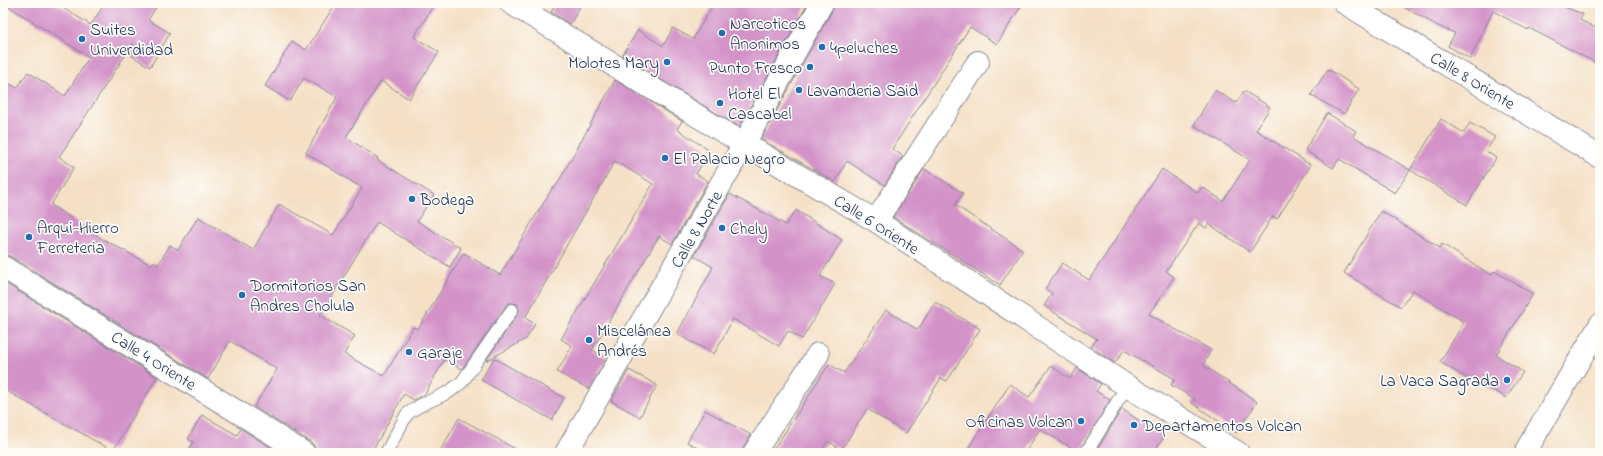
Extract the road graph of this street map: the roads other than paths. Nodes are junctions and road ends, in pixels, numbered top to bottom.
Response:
1 (511, 3) edge
2 (822, 3) edge
3 (1345, 3) edge
4 (978, 62) dead end
5 (744, 144) junction
6 (1600, 157) edge
7 (876, 221) junction
8 (3, 267) edge
9 (512, 310) dead end
10 (1600, 326) edge
11 (818, 354) dead end
12 (1127, 386) junction
13 (1527, 449) dead end
14 (304, 453) edge
15 (386, 453) edge
16 (566, 453) edge
17 (754, 453) edge
18 (1086, 453) edge
19 (1238, 453) edge

1 - 5 street, Calle 6 Oriente
2 - 5 street, Calle 8 Norte
3 - 6 street, Calle 8 Oriente
4 - 7 street
5 - 7 street, Calle 6 Oriente
5 - 16 street, Calle 8 Norte
7 - 12 street, Calle 6 Oriente
8 - 14 street, Calle 4 Oriente
9 - 15 lane
10 - 13 street
11 - 17 street
12 - 18 lane
12 - 19 street, Calle 6 Oriente

